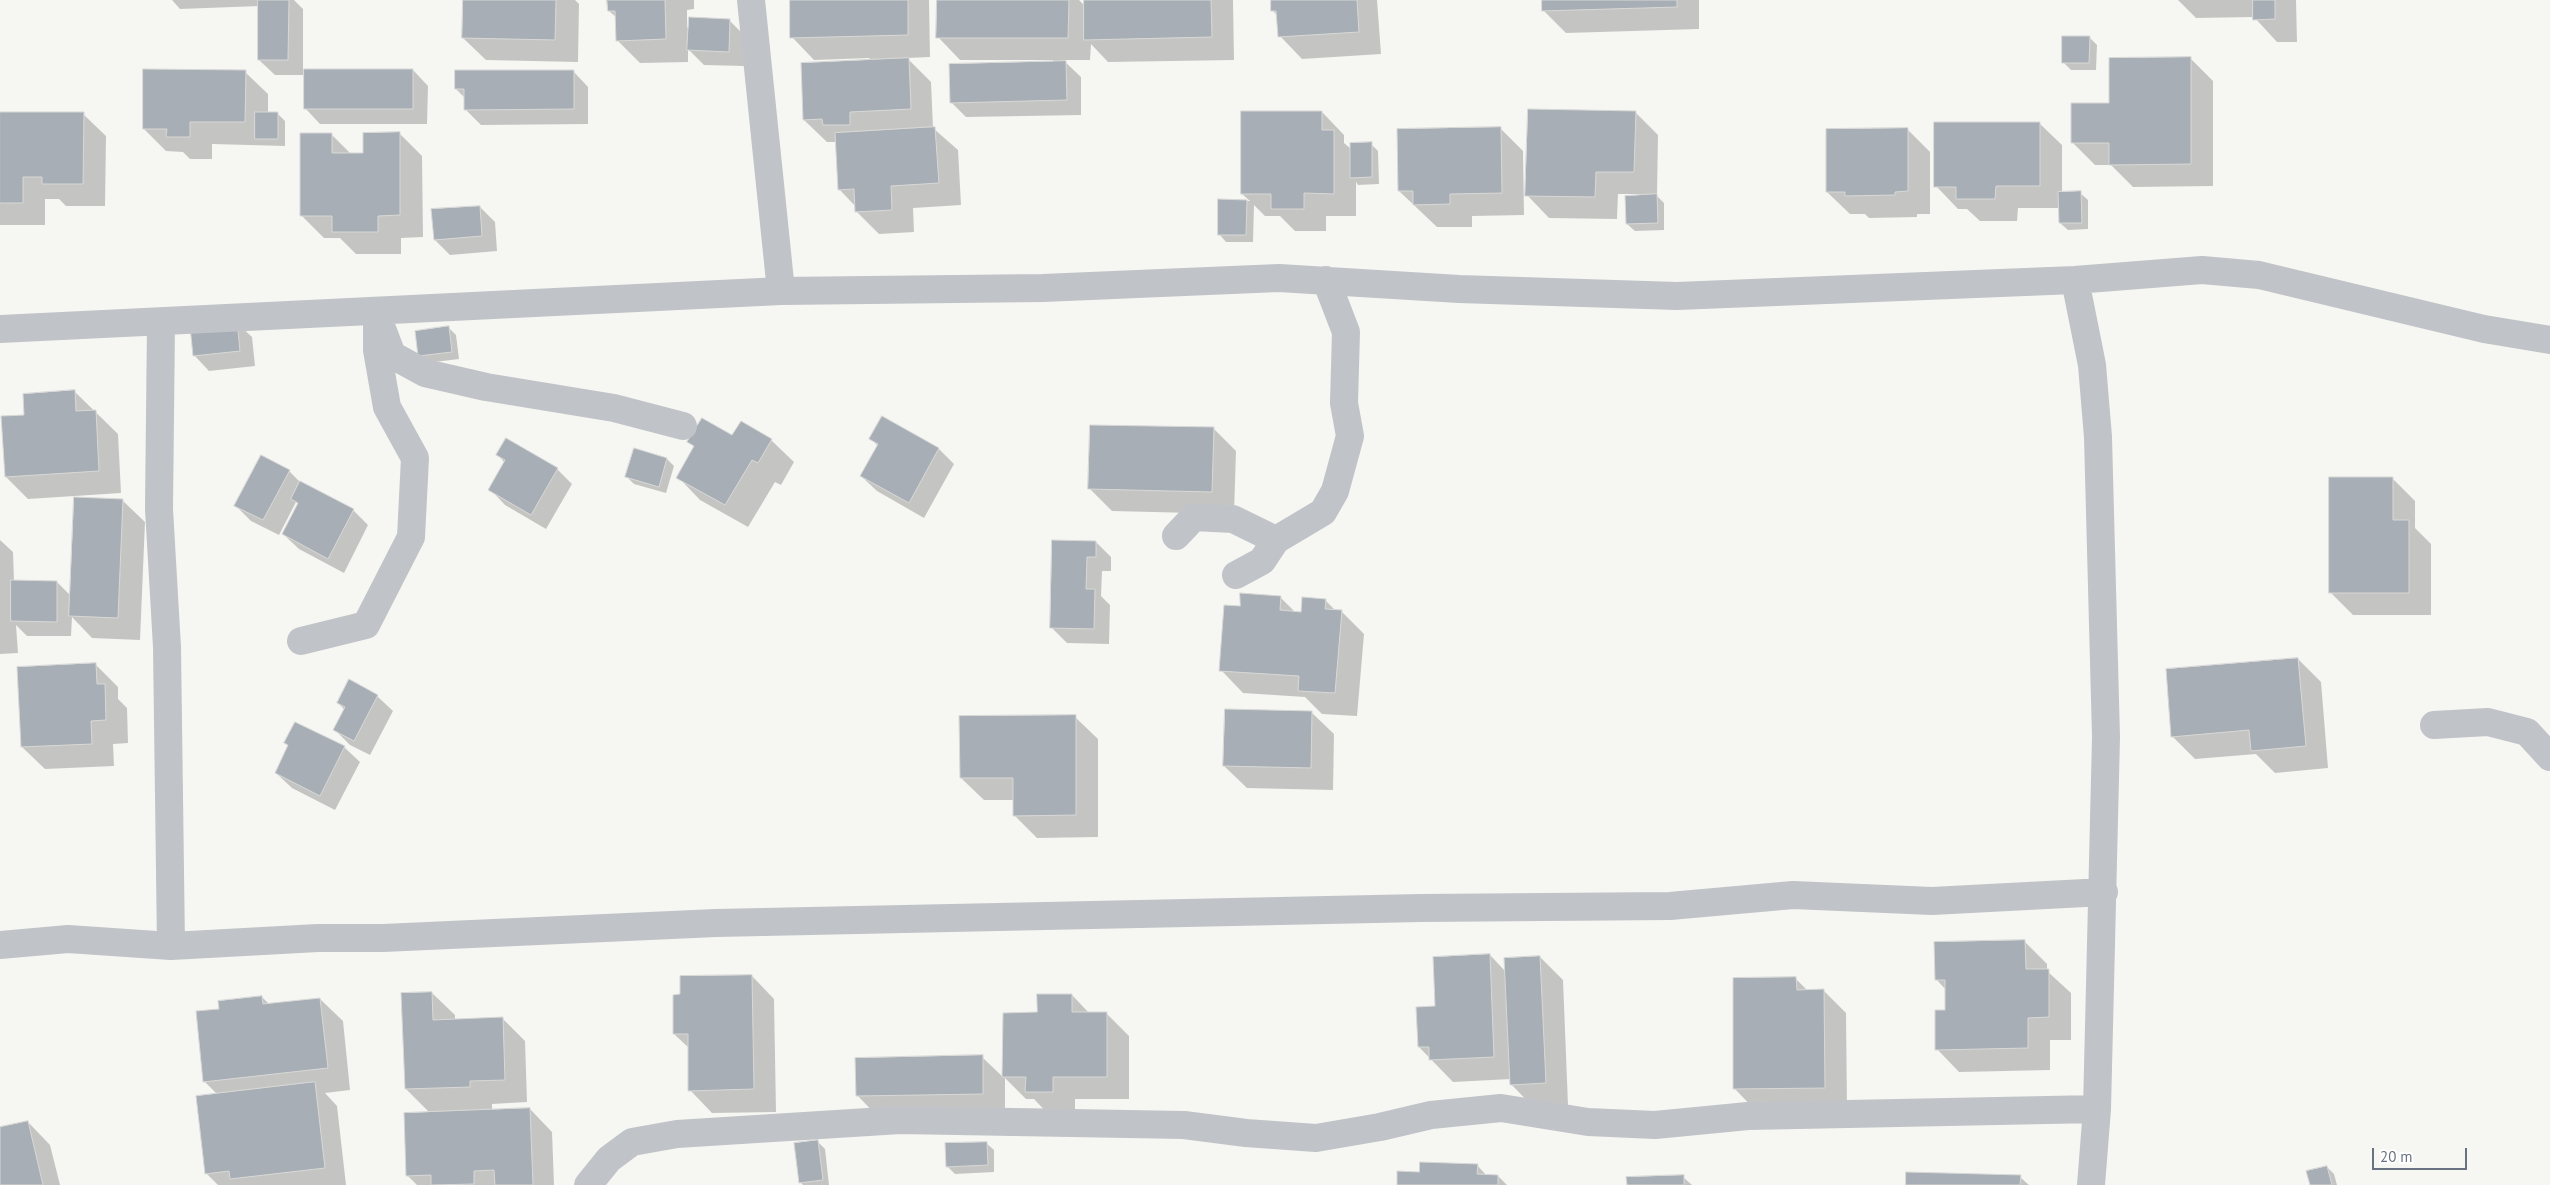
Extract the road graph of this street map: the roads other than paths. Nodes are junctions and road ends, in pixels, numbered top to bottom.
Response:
1 (752, 0) edge
2 (1326, 280) junction
3 (2075, 280) junction
4 (781, 292) junction
5 (376, 313) junction
6 (161, 322) junction
7 (0, 329) edge
8 (2550, 340) edge
9 (683, 426) dead end
10 (1176, 536) dead end
11 (1276, 540) junction
12 (1236, 575) dead end
13 (301, 641) dead end
14 (2434, 725) dead end
15 (2550, 757) edge
16 (2104, 892) junction
17 (0, 945) edge
18 (171, 946) junction
19 (2097, 1109) junction
20 (588, 1185) edge
21 (2091, 1185) edge

1 - 4 street
2 - 3 street
2 - 4 street
2 - 11 street
3 - 8 street
3 - 16 street
4 - 5 street
5 - 6 street
5 - 9 street
5 - 13 street
6 - 7 street
6 - 18 street
10 - 11 street
11 - 12 street
14 - 15 street
16 - 18 street
16 - 19 street
17 - 18 street
19 - 20 street
19 - 21 street

